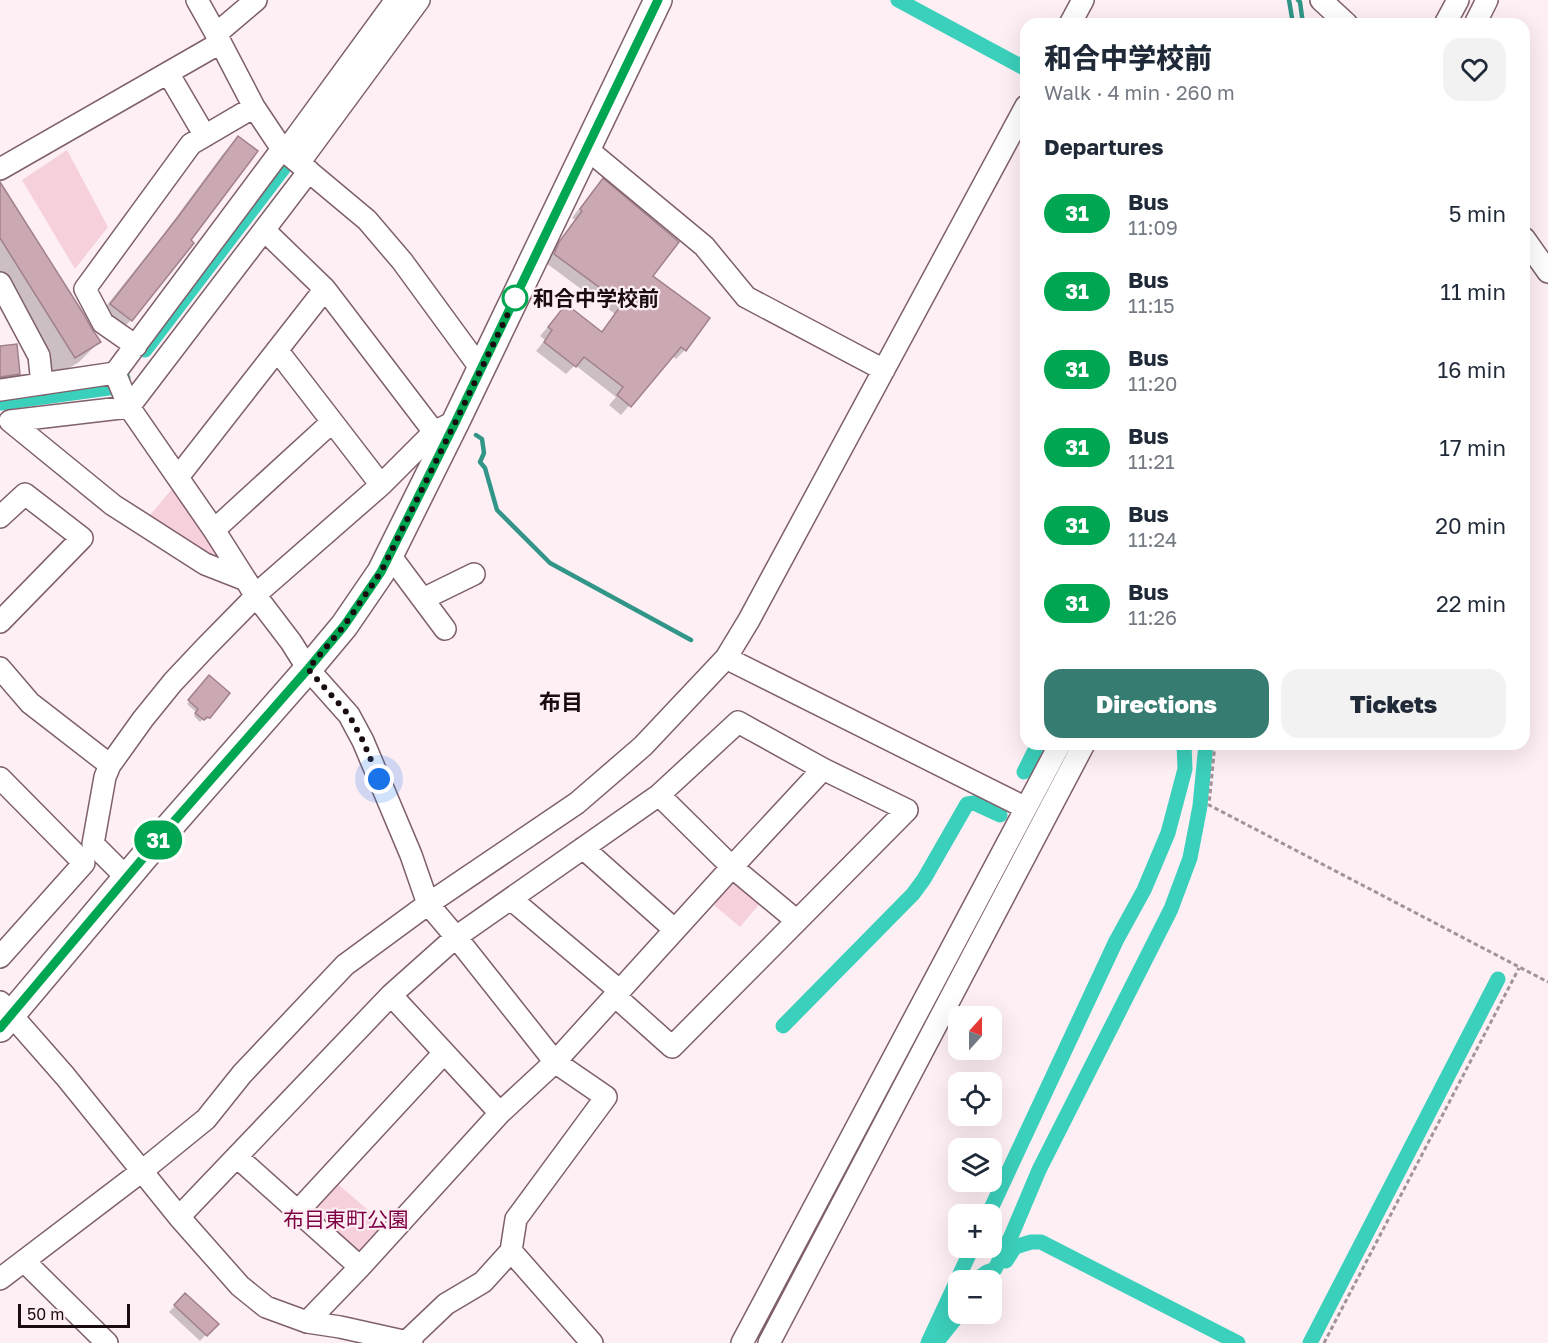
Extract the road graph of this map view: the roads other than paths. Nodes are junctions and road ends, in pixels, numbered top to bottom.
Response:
1 (197, 0) edge
2 (256, 0) edge
3 (396, 0) edge
4 (419, 0) edge
5 (658, 0) edge
6 (1083, 0) edge
7 (1321, 0) edge
8 (1458, 0) edge
9 (1487, 0) edge
10 (1073, 18) edge
11 (1340, 18) edge
12 (1448, 18) edge
13 (1478, 18) edge
14 (218, 39) junction
15 (168, 73) junction
16 (254, 107) junction
17 (1020, 117) edge
18 (205, 136) junction
19 (587, 149) junction
20 (293, 158) junction
21 (0, 169) edge
22 (264, 230) junction
23 (1530, 246) edge
24 (1548, 272) edge
25 (325, 289) junction
26 (3, 294) edge
27 (136, 346) junction
28 (276, 350) junction
29 (481, 369) junction
30 (884, 369) junction
31 (42, 384) junction
32 (121, 388) junction
33 (0, 390) edge
34 (332, 422) junction
35 (445, 426) junction
36 (178, 477) junction
37 (381, 485) junction
38 (0, 517) edge
39 (214, 530) junction
40 (390, 554) junction
41 (474, 574) dead end
42 (252, 590) junction
43 (423, 598) junction
44 (0, 622) edge
45 (445, 629) dead end
46 (726, 658) junction
47 (0, 668) edge
48 (308, 669) junction
49 (1057, 750) edge
50 (1081, 750) edge
51 (110, 765) junction
52 (823, 769) junction
53 (0, 778) edge
54 (659, 795) junction
55 (1026, 808) junction
56 (583, 848) junction
57 (88, 853) junction
58 (732, 867) junction
59 (127, 878) junction
60 (511, 898) junction
61 (428, 904) junction
62 (797, 921) junction
63 (675, 930) junction
64 (456, 937) junction
65 (0, 957) edge
66 (618, 993) junction
67 (391, 995) junction
68 (4, 1015) edge
69 (444, 1053) junction
70 (555, 1062) junction
71 (500, 1113) junction
72 (237, 1157) junction
73 (141, 1171) junction
74 (298, 1211) junction
75 (179, 1217) junction
76 (511, 1251) junction
77 (24, 1261) junction
78 (360, 1268) junction
79 (0, 1279) edge
80 (307, 1322) junction
81 (334, 1335) edge
82 (409, 1342) edge
83 (107, 1343) edge
84 (592, 1343) edge
85 (742, 1343) edge
86 (769, 1343) edge

1 - 14 street
2 - 14 street
3 - 20 street
4 - 20 street
5 - 19 main road
6 - 10 street
7 - 11 street
8 - 12 street
9 - 13 street
14 - 15 street
14 - 16 street
15 - 18 street
15 - 21 street
16 - 18 street
16 - 20 street
17 - 30 street
18 - 27 street
19 - 29 main road
19 - 30 street
20 - 22 street
20 - 27 street
20 - 29 street
22 - 25 street
22 - 32 street
23 - 24 street
25 - 28 street
25 - 35 street
26 - 31 street
27 - 32 street
28 - 34 street
28 - 36 street
29 - 35 main road
30 - 46 street
31 - 32 street
31 - 33 street
32 - 36 street
32 - 42 street
34 - 37 street
34 - 39 street
35 - 37 street
35 - 40 main road
36 - 39 street
37 - 42 street
38 - 44 street
39 - 42 street
40 - 43 street
40 - 48 main road
41 - 43 street
42 - 48 street
42 - 51 street
43 - 45 street
46 - 55 street
46 - 61 street
47 - 51 street
48 - 59 main road
48 - 61 street
49 - 55 street
50 - 86 street
51 - 57 street
52 - 54 street
52 - 58 street
52 - 62 street
53 - 57 street
54 - 56 street
54 - 58 street
55 - 85 street
56 - 60 street
56 - 63 street
57 - 59 street
57 - 65 street
58 - 62 street
58 - 63 street
59 - 68 main road
60 - 64 street
60 - 66 street
61 - 64 street
61 - 73 street
62 - 66 street
63 - 66 street
64 - 67 street
64 - 70 street
66 - 70 street
67 - 69 street
67 - 72 street
68 - 73 street
69 - 71 street
69 - 74 street
70 - 71 street
70 - 76 street
71 - 78 street
72 - 74 street
72 - 75 street
73 - 75 street
73 - 77 street
74 - 78 street
75 - 80 street
76 - 82 street
76 - 84 street
77 - 79 street
77 - 83 street
78 - 80 street
80 - 81 street
81 - 82 street

